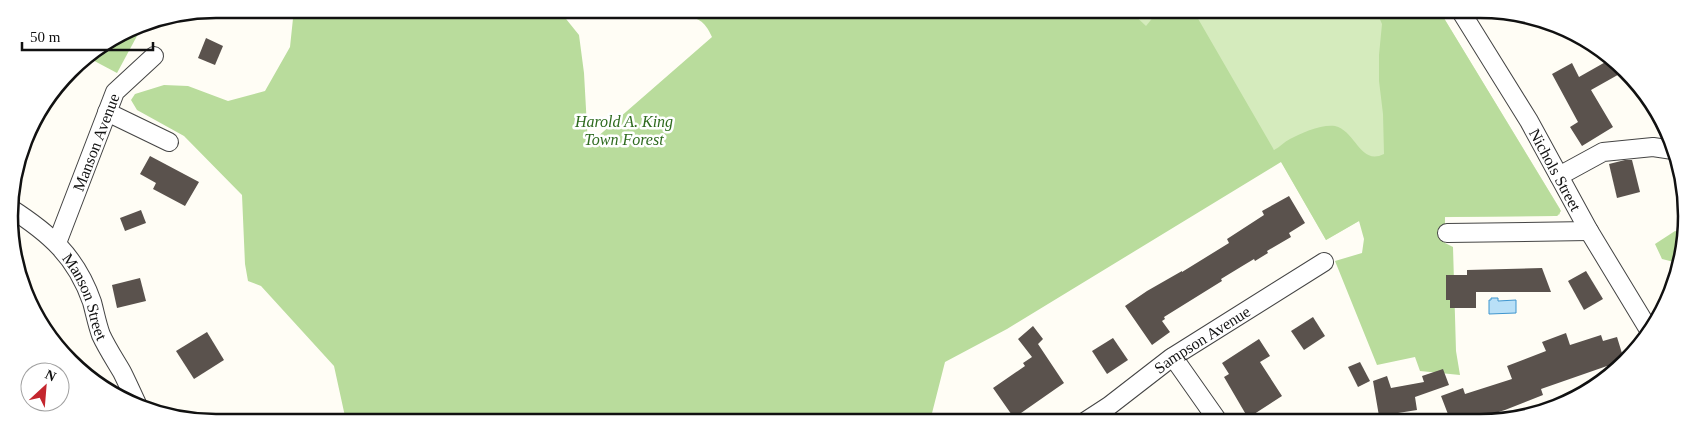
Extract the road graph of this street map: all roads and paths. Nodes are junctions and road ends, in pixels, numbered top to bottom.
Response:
1 (1465, 18) edge
2 (154, 56) dead end
3 (106, 112) junction
4 (168, 142) dead end
5 (1666, 149) edge
6 (1559, 176) junction
7 (18, 213) edge
8 (1589, 231) junction
9 (1447, 233) dead end
10 (57, 243) junction
11 (1324, 262) dead end
12 (1645, 324) edge
13 (1172, 357) junction
14 (132, 396) edge
15 (1098, 414) edge
16 (1212, 414) edge

1 - 6 street, Nichols Street
2 - 3 street, Manson Avenue
3 - 4 street
3 - 10 street, Manson Avenue
5 - 6 street
6 - 8 street, Nichols Street
7 - 10 street, Manson Street
8 - 9 street
8 - 12 street, Nichols Street
10 - 14 street, Manson Street
11 - 13 street, Sampson Avenue
13 - 15 street, Sampson Avenue
13 - 16 street

